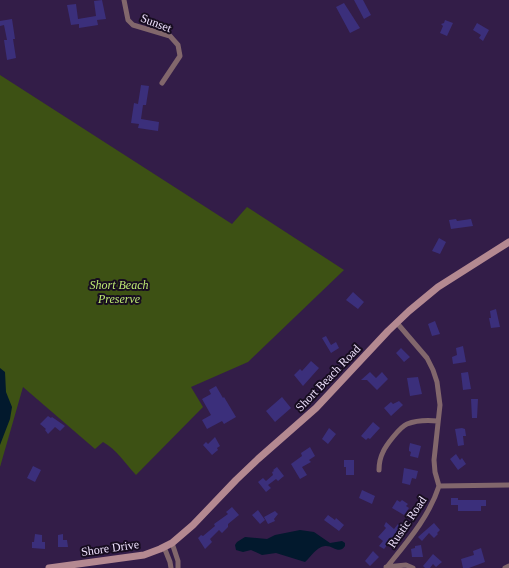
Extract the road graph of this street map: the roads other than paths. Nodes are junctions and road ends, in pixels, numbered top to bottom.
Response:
1 (124, 0) edge
2 (162, 83) dead end
3 (509, 242) edge
4 (397, 323) junction
5 (438, 421) junction
6 (379, 470) dead end
7 (509, 485) edge
8 (439, 486) junction
9 (172, 543) junction
10 (164, 548) junction
11 (509, 566) edge
12 (386, 567) edge
13 (49, 568) edge
14 (171, 568) edge
15 (178, 568) edge
16 (414, 568) edge
17 (505, 568) edge

1 - 2 street, Sunset
3 - 4 main road, Short Beach Road
4 - 5 street
4 - 9 main road, Short Beach Road
5 - 6 street
5 - 8 street
7 - 8 street
8 - 12 street, Rustic Road
9 - 10 main road, Shore Drive
9 - 15 street
10 - 13 main road, Shore Drive
10 - 14 street
11 - 17 street
12 - 16 street

